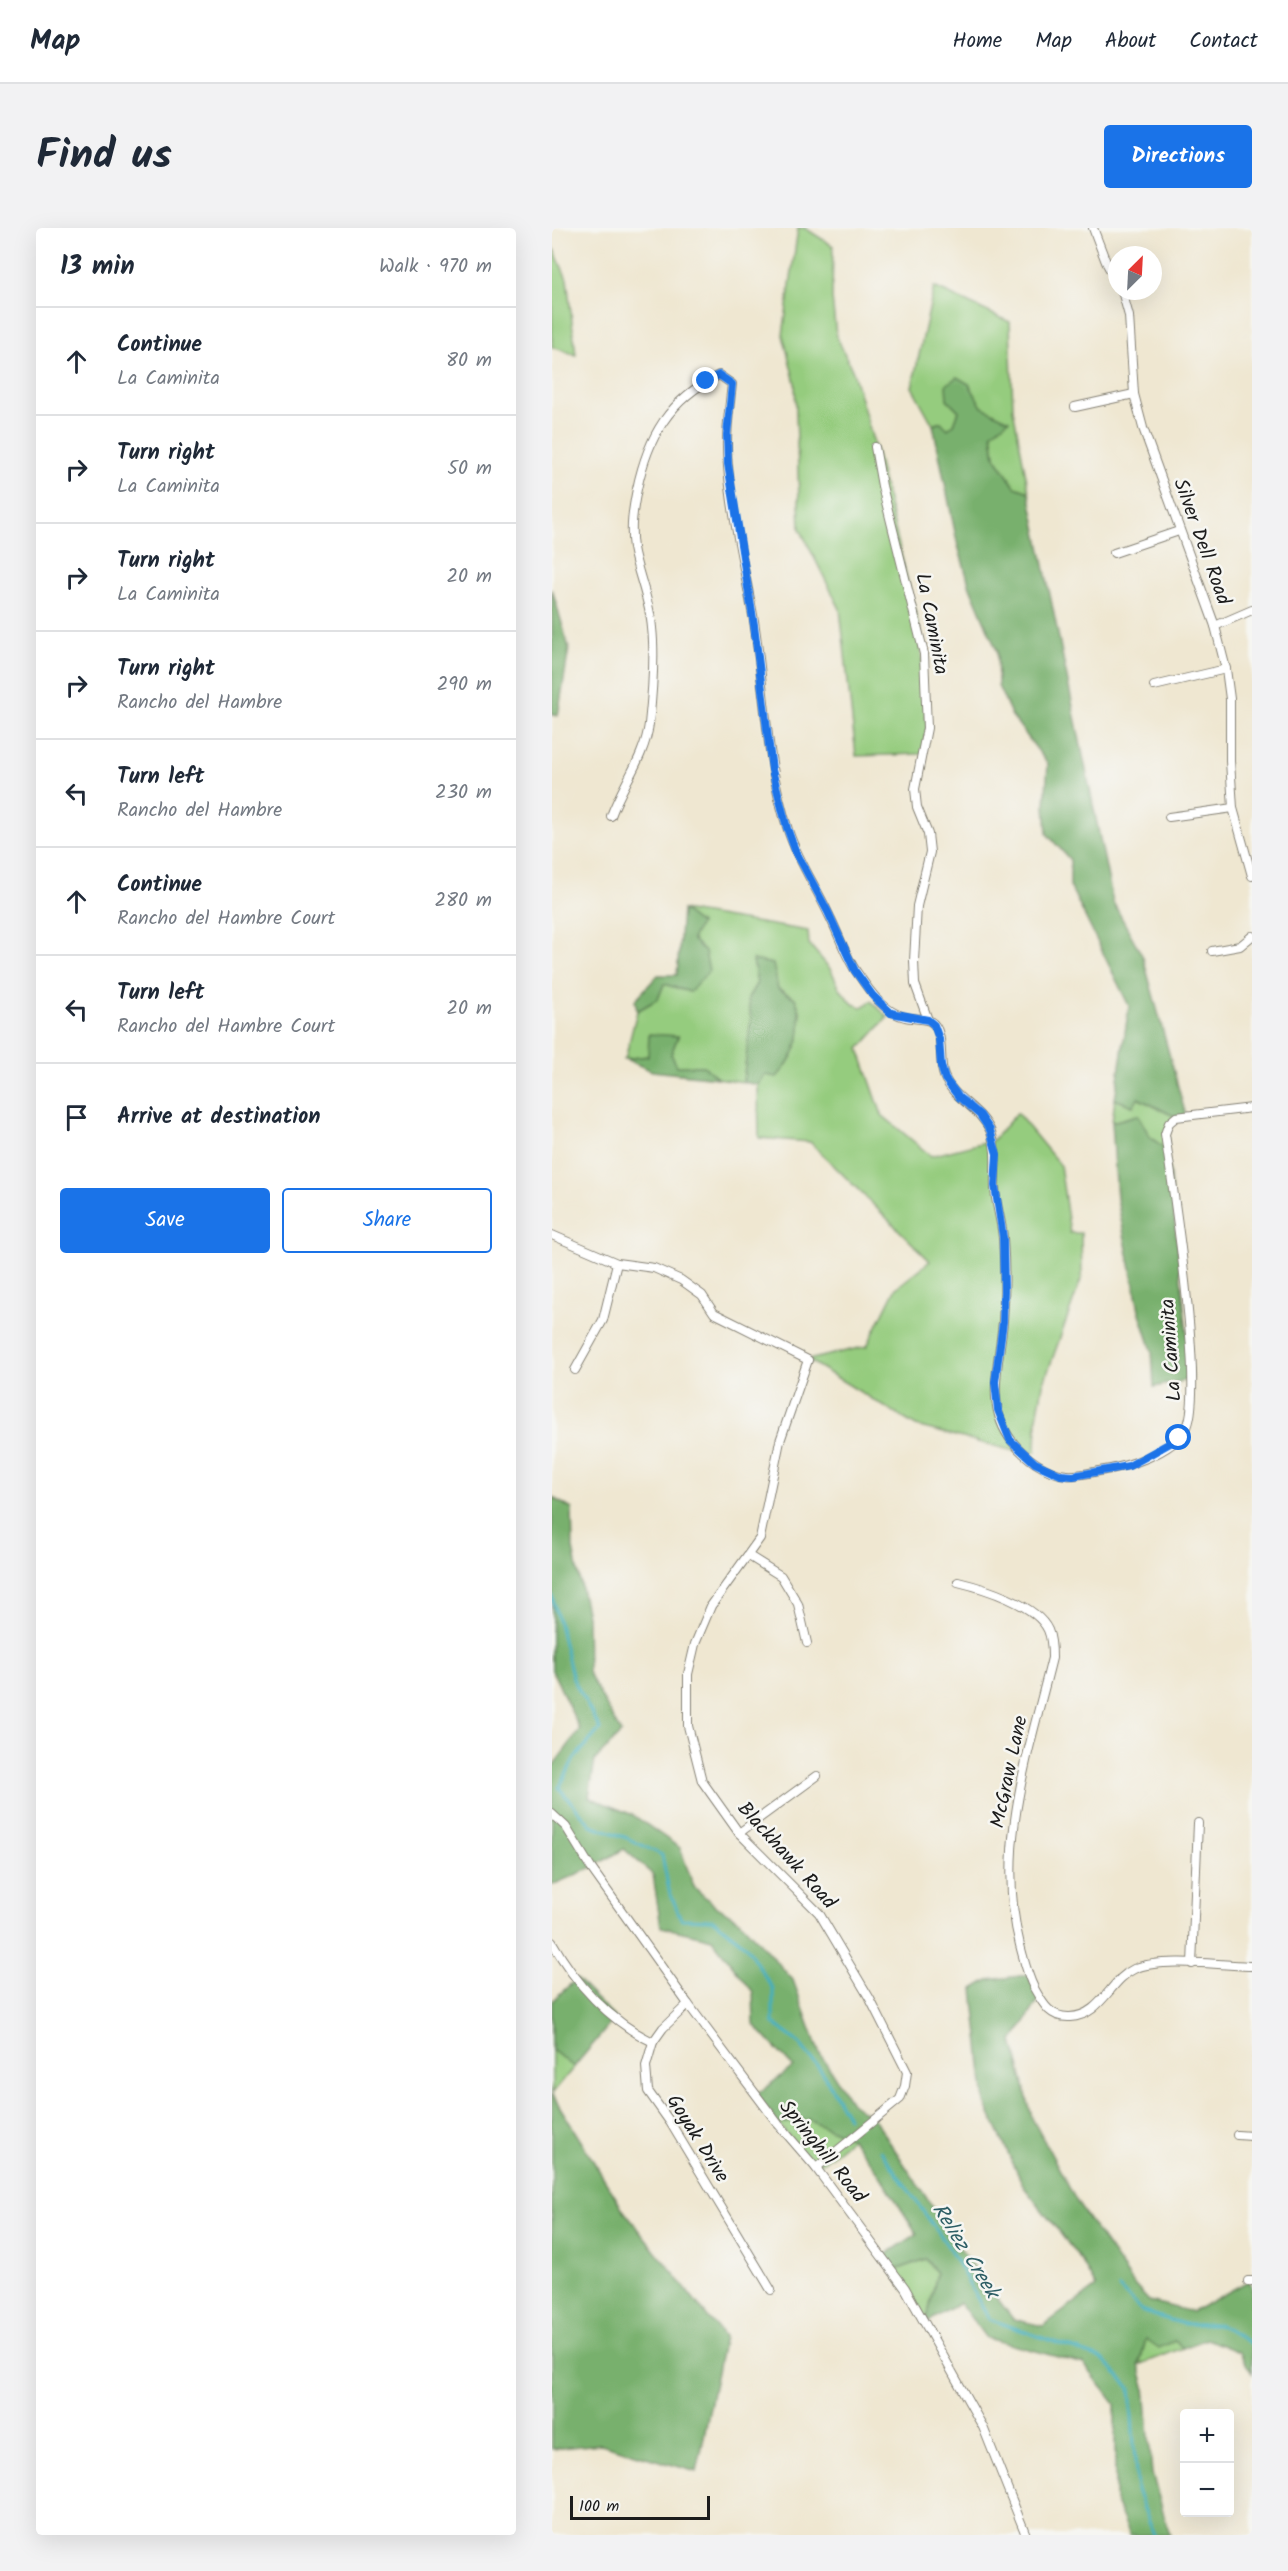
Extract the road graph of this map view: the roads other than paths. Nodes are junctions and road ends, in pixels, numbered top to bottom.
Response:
1 (1093, 228) edge
2 (1108, 266) edge
3 (1125, 300) edge
4 (1134, 394) junction
5 (1075, 407) dead end
6 (875, 447) dead end
7 (1179, 531) junction
8 (1114, 553) dead end
9 (1252, 610) edge
10 (1215, 626) junction
11 (1226, 669) junction
12 (1154, 686) dead end
13 (1233, 808) junction
14 (611, 816) dead end
15 (1169, 817) dead end
16 (1252, 876) edge
17 (1252, 936) edge
18 (1212, 951) dead end
19 (928, 1020) junction
20 (1252, 1108) edge
21 (552, 1235) edge
22 (617, 1263) junction
23 (575, 1370) dead end
24 (749, 1556) junction
25 (958, 1582) dead end
26 (807, 1643) dead end
27 (817, 1776) dead end
28 (552, 1814) edge
29 (1198, 1823) dead end
30 (739, 1833) junction
31 (552, 1942) edge
32 (1192, 1964) junction
33 (1252, 1966) edge
34 (688, 2004) junction
35 (653, 2042) junction
36 (1237, 2135) dead end
37 (1252, 2136) edge
38 (816, 2168) junction
39 (771, 2290) dead end
40 (1026, 2535) edge

1 - 2 street
3 - 4 street, Silver Dell Road
4 - 5 street
4 - 7 street, Silver Dell Road
6 - 19 street, La Caminita
7 - 8 street
7 - 10 street, Silver Dell Road
9 - 10 street
10 - 11 street, Silver Dell Road
11 - 12 street
11 - 13 street, Silver Dell Road
13 - 15 street
13 - 16 street, Silver Dell Road
14 - 19 street
17 - 18 street
19 - 20 street, La Caminita
21 - 22 street
22 - 23 street
22 - 24 street, Blackhawk Road
24 - 26 street
24 - 30 street, Blackhawk Road
25 - 32 street, McGraw Lane
27 - 30 street
28 - 34 street, Springhill Road
29 - 32 street
30 - 38 street, Blackhawk Road
31 - 35 street
32 - 33 street, McGraw Lane
34 - 35 street, Goyak Drive
34 - 38 street, Springhill Road
35 - 39 street, Goyak Drive
36 - 37 street
38 - 40 street, Springhill Road

